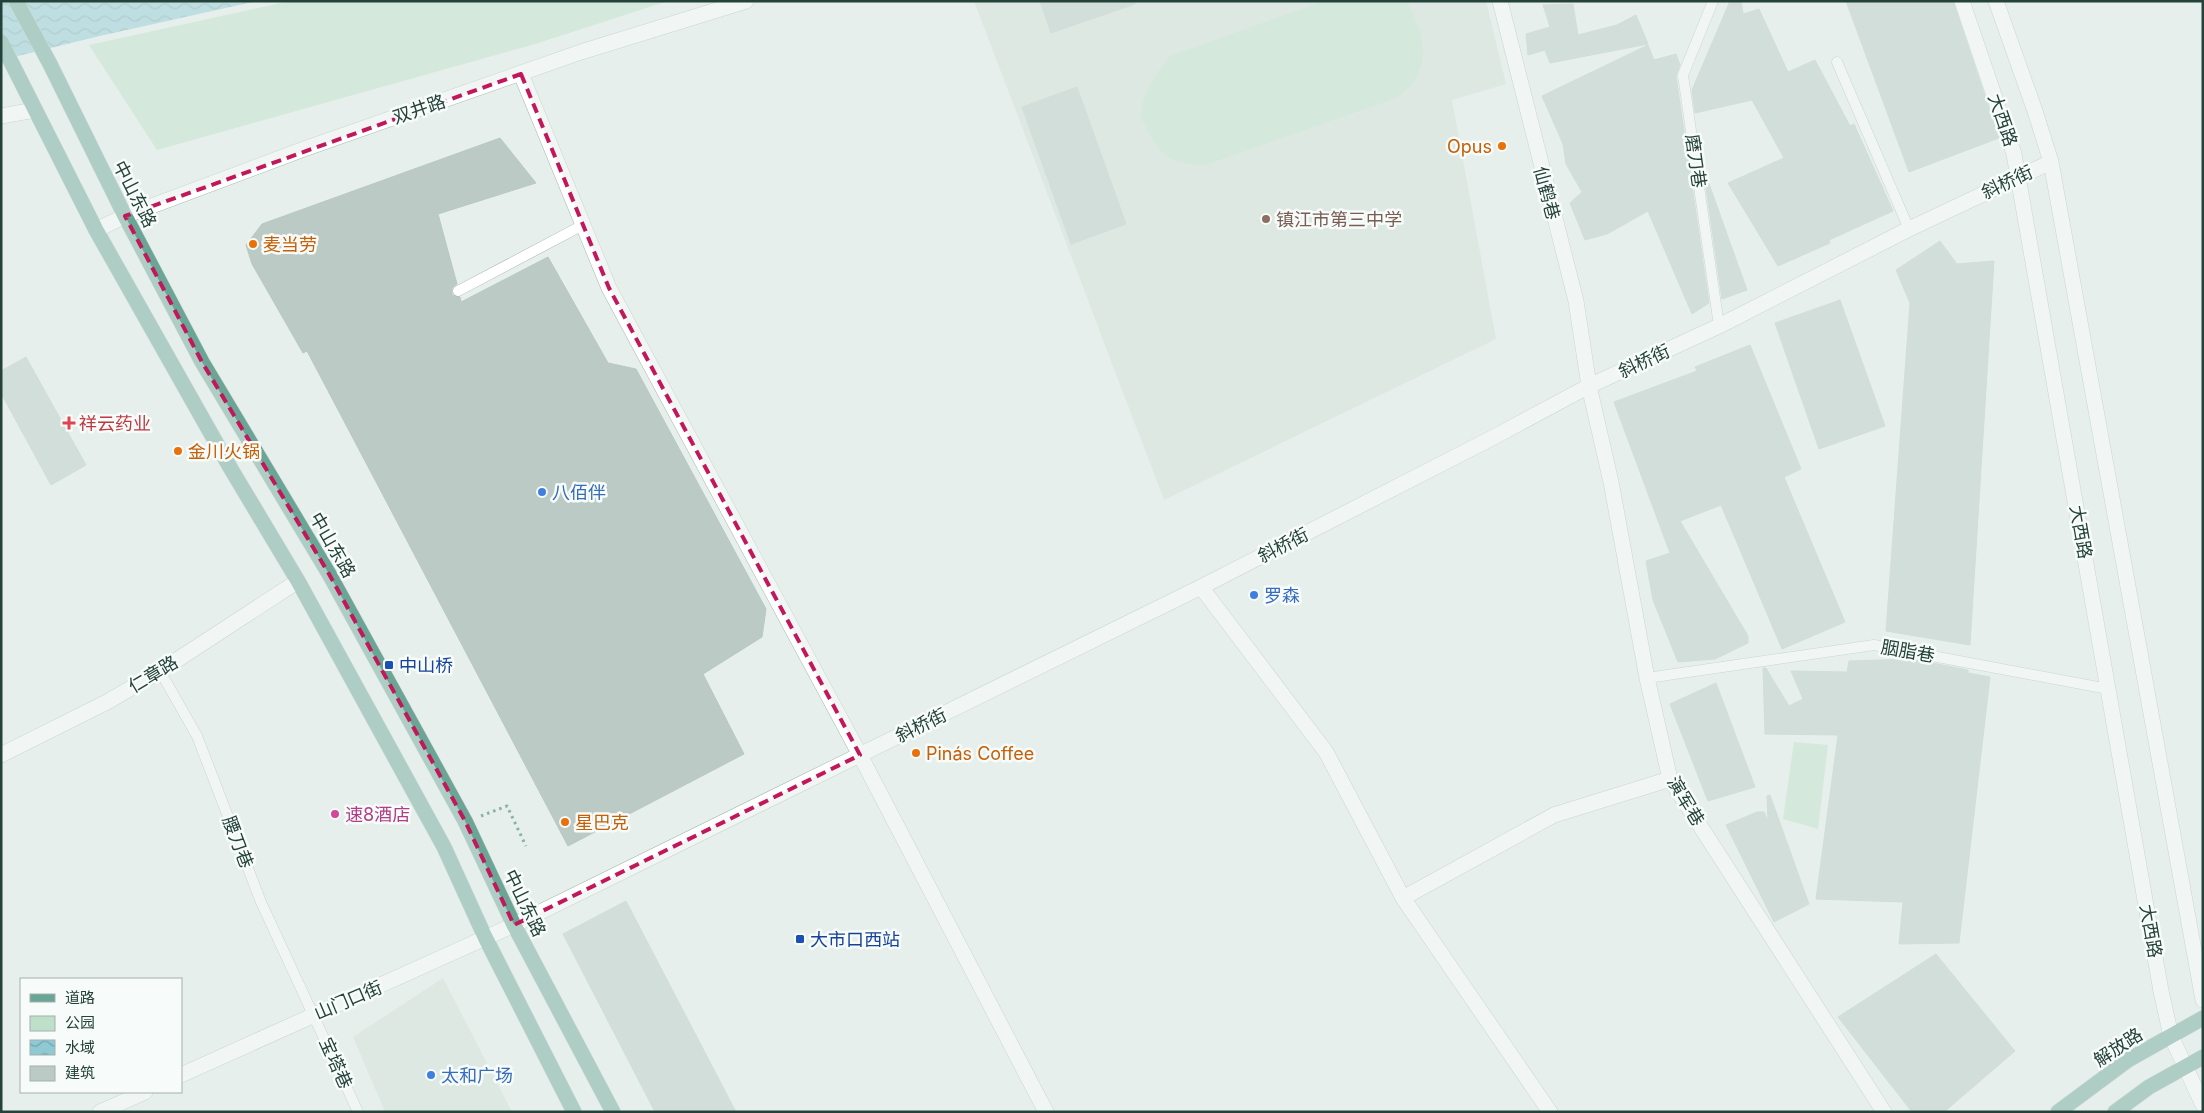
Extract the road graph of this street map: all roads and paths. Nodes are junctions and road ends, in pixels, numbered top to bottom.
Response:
1 (16, 1) edge
2 (746, 1) edge
3 (1500, 1) edge
4 (1713, 1) edge
5 (1962, 1) edge
6 (1996, 1) edge
7 (1, 42) edge
8 (1837, 62) dead end
9 (521, 74) junction
10 (34, 110) junction
11 (1, 116) edge
12 (2050, 162) junction
13 (2018, 177) junction
14 (124, 216) junction
15 (583, 224) junction
16 (1909, 229) junction
17 (96, 230) junction
18 (458, 291) dead end
19 (1719, 326) junction
20 (1589, 386) junction
21 (298, 581) junction
22 (1201, 587) junction
23 (160, 671) junction
24 (1647, 678) junction
25 (2108, 689) junction
26 (1, 755) edge
27 (860, 755) junction
28 (1670, 779) junction
29 (465, 821) junction
30 (526, 846) dead end
31 (1403, 898) junction
32 (514, 925) junction
33 (485, 937) junction
34 (2203, 1000) edge
35 (314, 1014) junction
36 (2203, 1018) edge
37 (2171, 1036) junction
38 (2203, 1057) edge
39 (2185, 1067) junction
40 (182, 1075) edge
41 (143, 1093) edge
42 (2203, 1105) edge
43 (117, 1108) edge
44 (100, 1112) edge
45 (358, 1112) edge
46 (574, 1112) edge
47 (613, 1112) edge
48 (1046, 1112) edge
49 (1550, 1112) edge
50 (1884, 1112) edge
51 (2058, 1112) edge
52 (2115, 1112) edge

1 - 14 main road, 中山东路
2 - 9 street, 双井路
3 - 20 street, 仙鹤巷
4 - 19 lane, 磨刀巷
5 - 13 street, 大西路
6 - 12 street, 大西路
7 - 10 main road
8 - 16 lane
9 - 14 street, 双井路
9 - 15 street
10 - 11 street
10 - 17 main road
12 - 13 street, 斜桥街
12 - 34 street, 大西路
13 - 16 street, 斜桥街
13 - 25 street, 大西路
14 - 17 street, 双井路
14 - 29 main road, 中山东路
15 - 18 lane
15 - 27 street
16 - 19 street, 斜桥街
17 - 21 main road
19 - 20 street, 斜桥街
20 - 22 street, 斜桥街
20 - 24 street, 演军巷
21 - 23 street, 仁章路
21 - 33 main road
22 - 27 street, 斜桥街
22 - 31 street
23 - 26 street, 仁章路
23 - 35 lane, 腰刀巷
24 - 25 lane, 胭脂巷
24 - 28 street, 演军巷
25 - 37 street, 大西路
27 - 32 street, 斜桥街
27 - 48 street
28 - 31 street
28 - 50 street, 演军巷
29 - 30 path
29 - 32 main road, 中山东路
31 - 49 street
32 - 33 street, 山门口街
32 - 47 main road, 中山东路
33 - 35 street, 山门口街
33 - 46 main road
35 - 40 street, 山门口街
35 - 45 lane, 宝塔巷
36 - 37 main road, 解放路
37 - 39 street, 大西路
37 - 51 main road, 解放路
38 - 39 main road
39 - 42 street, 大西路
39 - 52 main road
41 - 43 street
43 - 44 street

